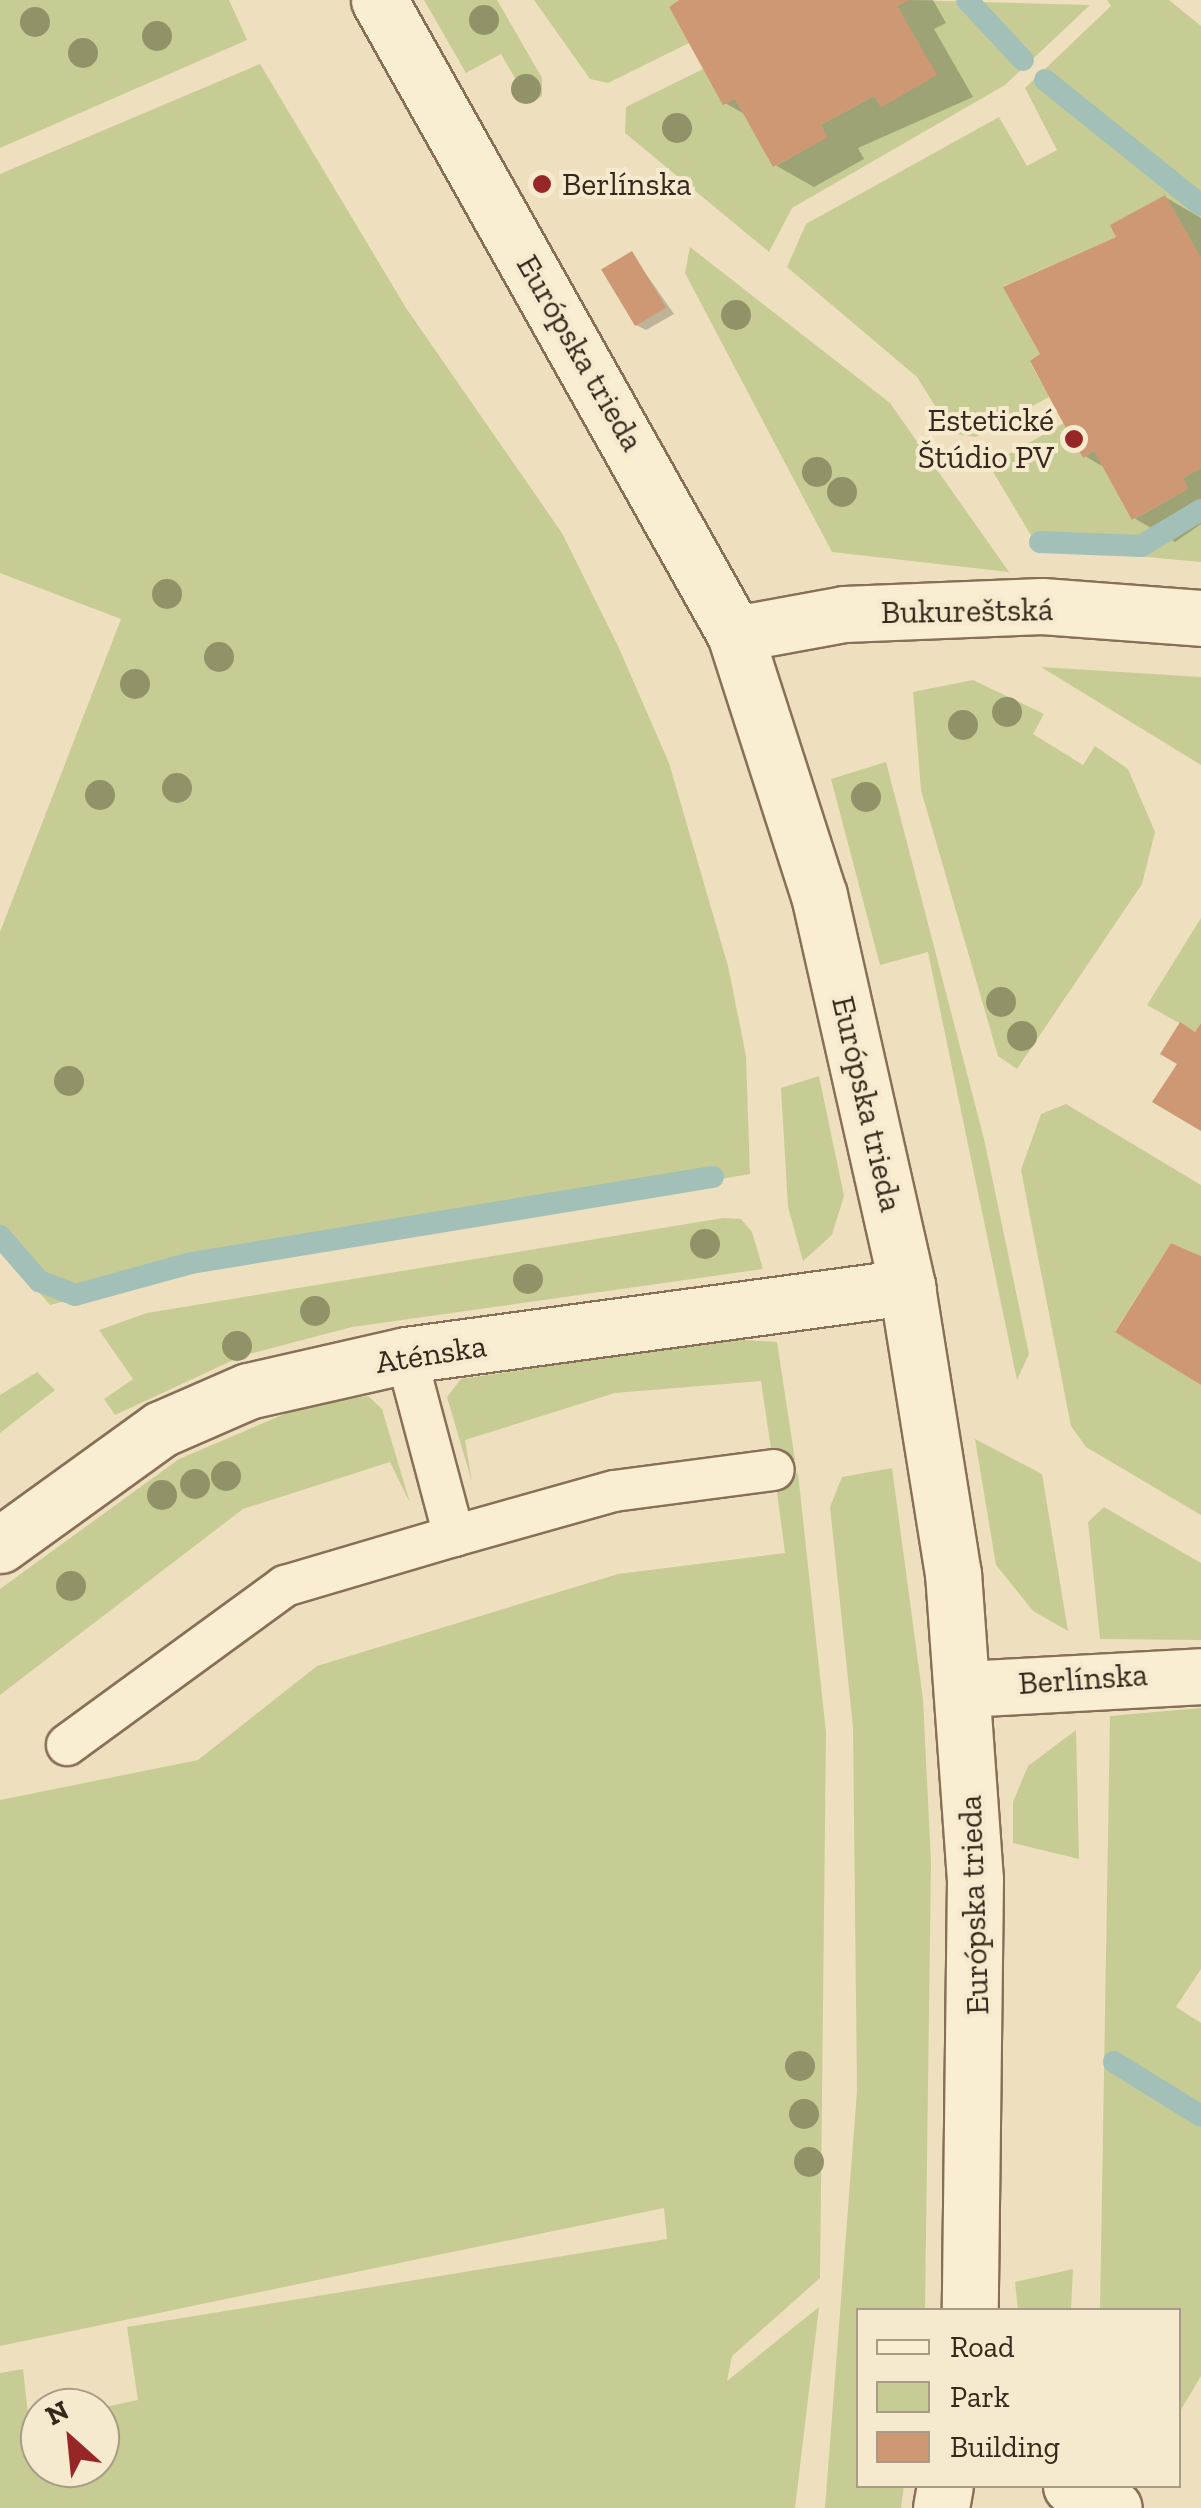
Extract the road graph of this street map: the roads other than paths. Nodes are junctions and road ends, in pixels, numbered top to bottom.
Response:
1 (379, 0) edge
2 (1201, 618) edge
3 (735, 634) junction
4 (908, 1286) junction
5 (406, 1355) junction
6 (774, 1470) dead end
7 (454, 1536) junction
8 (0, 1545) edge
9 (1201, 1676) edge
10 (964, 1689) junction
11 (67, 1745) dead end
12 (970, 2308) edge
13 (1075, 2488) edge
14 (1114, 2508) edge

1 - 3 street, Európska trieda
2 - 3 street, Bukureštská
3 - 4 street, Európska trieda
4 - 5 street, Aténska
4 - 10 street, Európska trieda
5 - 7 lane
5 - 8 street, Aténska
6 - 7 lane
7 - 11 lane
9 - 10 street, Berlínska
10 - 12 street, Európska trieda
13 - 14 street

